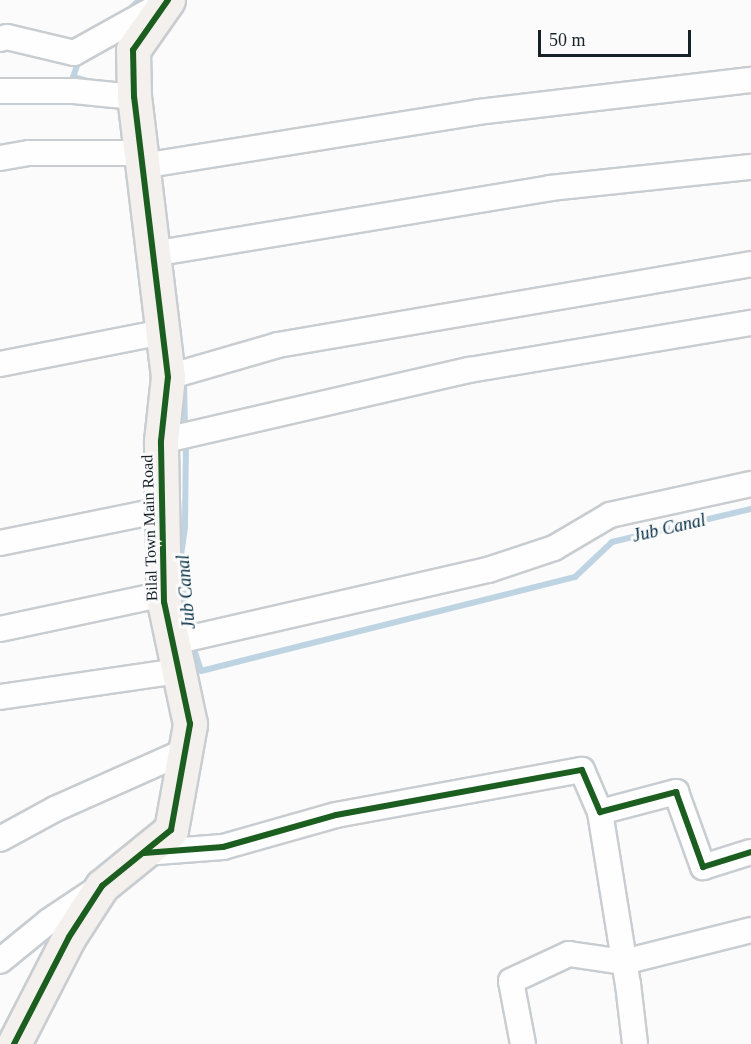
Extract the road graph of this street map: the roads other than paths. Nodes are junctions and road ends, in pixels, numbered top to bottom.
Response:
1 (169, 0) edge
2 (0, 39) edge
3 (751, 80) edge
4 (0, 91) edge
5 (134, 97) junction
6 (0, 158) edge
7 (141, 159) junction
8 (751, 167) edge
9 (153, 254) junction
10 (751, 264) edge
11 (751, 323) edge
12 (163, 332) junction
13 (0, 364) edge
14 (168, 377) junction
15 (161, 441) junction
16 (751, 484) edge
17 (162, 510) junction
18 (0, 543) edge
19 (164, 594) junction
20 (0, 629) edge
21 (176, 657) junction
22 (0, 697) edge
23 (185, 751) junction
24 (600, 812) junction
25 (0, 839) edge
26 (144, 852) junction
27 (751, 852) edge
28 (102, 886) junction
29 (751, 930) edge
30 (0, 961) edge
31 (624, 962) junction
32 (14, 1044) edge
33 (523, 1044) edge
34 (634, 1044) edge

1 - 2 street
1 - 5 street, Bilal Town Main Road
3 - 7 street
4 - 5 street
5 - 7 street, Bilal Town Main Road
6 - 7 street
7 - 9 street, Bilal Town Main Road
8 - 9 street
9 - 12 street, Bilal Town Main Road
10 - 14 street
11 - 15 street
12 - 13 street
12 - 14 street, Bilal Town Main Road
14 - 15 street, Bilal Town Main Road
15 - 17 street, Bilal Town Main Road
16 - 21 street
17 - 18 street
17 - 19 street, Bilal Town Main Road
19 - 20 street
19 - 21 street, Bilal Town Main Road
21 - 22 street
21 - 23 street, Bilal Town Main Road
23 - 25 street
23 - 26 street, Bilal Town Main Road
24 - 26 street
24 - 27 street
24 - 31 street
26 - 28 street, Bilal Town Main Road
28 - 30 street
28 - 32 street, Bilal Town Main Road
29 - 31 street
31 - 33 street
31 - 34 street

